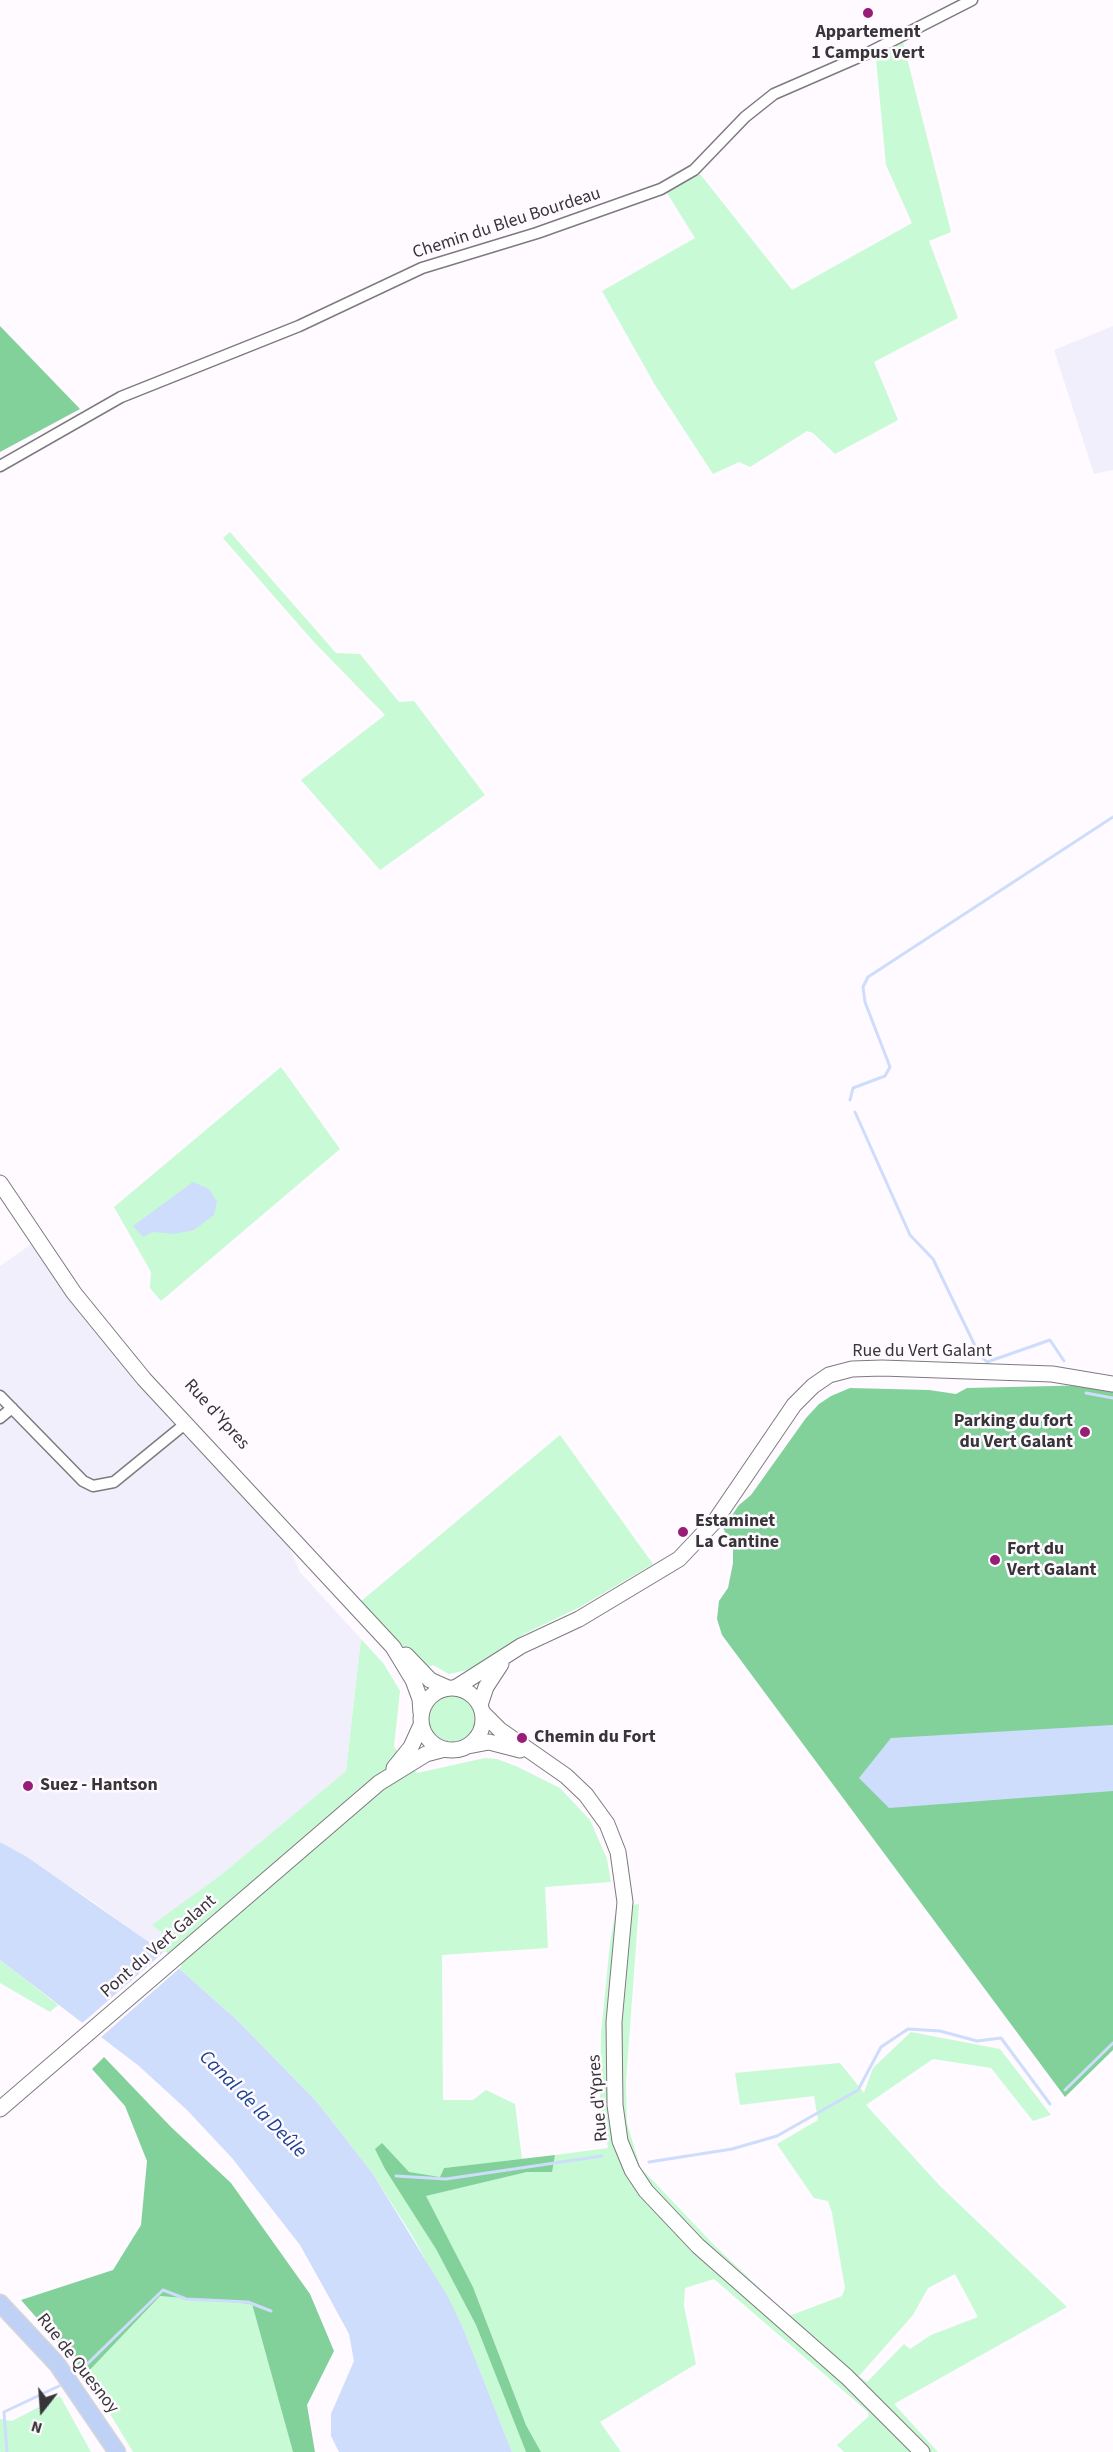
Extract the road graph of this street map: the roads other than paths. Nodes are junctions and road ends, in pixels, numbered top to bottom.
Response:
1 (972, 0) edge
2 (0, 466) edge
3 (0, 1183) edge
4 (116, 1342) junction
5 (1113, 1384) edge
6 (0, 1396) edge
7 (12, 1408) junction
8 (0, 1418) edge
9 (185, 1424) junction
10 (278, 1524) junction
11 (373, 1625) junction
12 (513, 1651) junction
13 (451, 1688) junction
14 (482, 1709) junction
15 (421, 1719) junction
16 (468, 1746) junction
17 (445, 1749) junction
18 (537, 1758) junction
19 (379, 1783) junction
20 (0, 2109) edge
21 (0, 2303) edge
22 (117, 2452) edge
23 (922, 2452) edge

1 - 2 street, Chemin du Bleu Bourdeau
3 - 4 main road, Rue d'Ypres
4 - 9 main road, Rue d'Ypres
4 - 10 main road, Rue d'Ypres
5 - 12 main road, Rue du Vert Galant
6 - 7 street
7 - 8 street
7 - 9 street
9 - 10 main road, Rue d'Ypres
10 - 11 main road, Rue d'Ypres
11 - 13 main road, Rue d'Ypres
11 - 15 main road, Rue d'Ypres
12 - 13 main road, Rue du Vert Galant
12 - 14 main road
13 - 14 main road
13 - 15 main road
14 - 16 main road
14 - 18 main road, Rue d'Ypres
15 - 17 main road
15 - 19 main road
16 - 17 main road
16 - 18 main road, Rue d'Ypres
17 - 19 main road
18 - 23 main road, Rue d'Ypres
19 - 20 main road, Pont du Vert Galant
21 - 22 main road, Rue de Quesnoy

